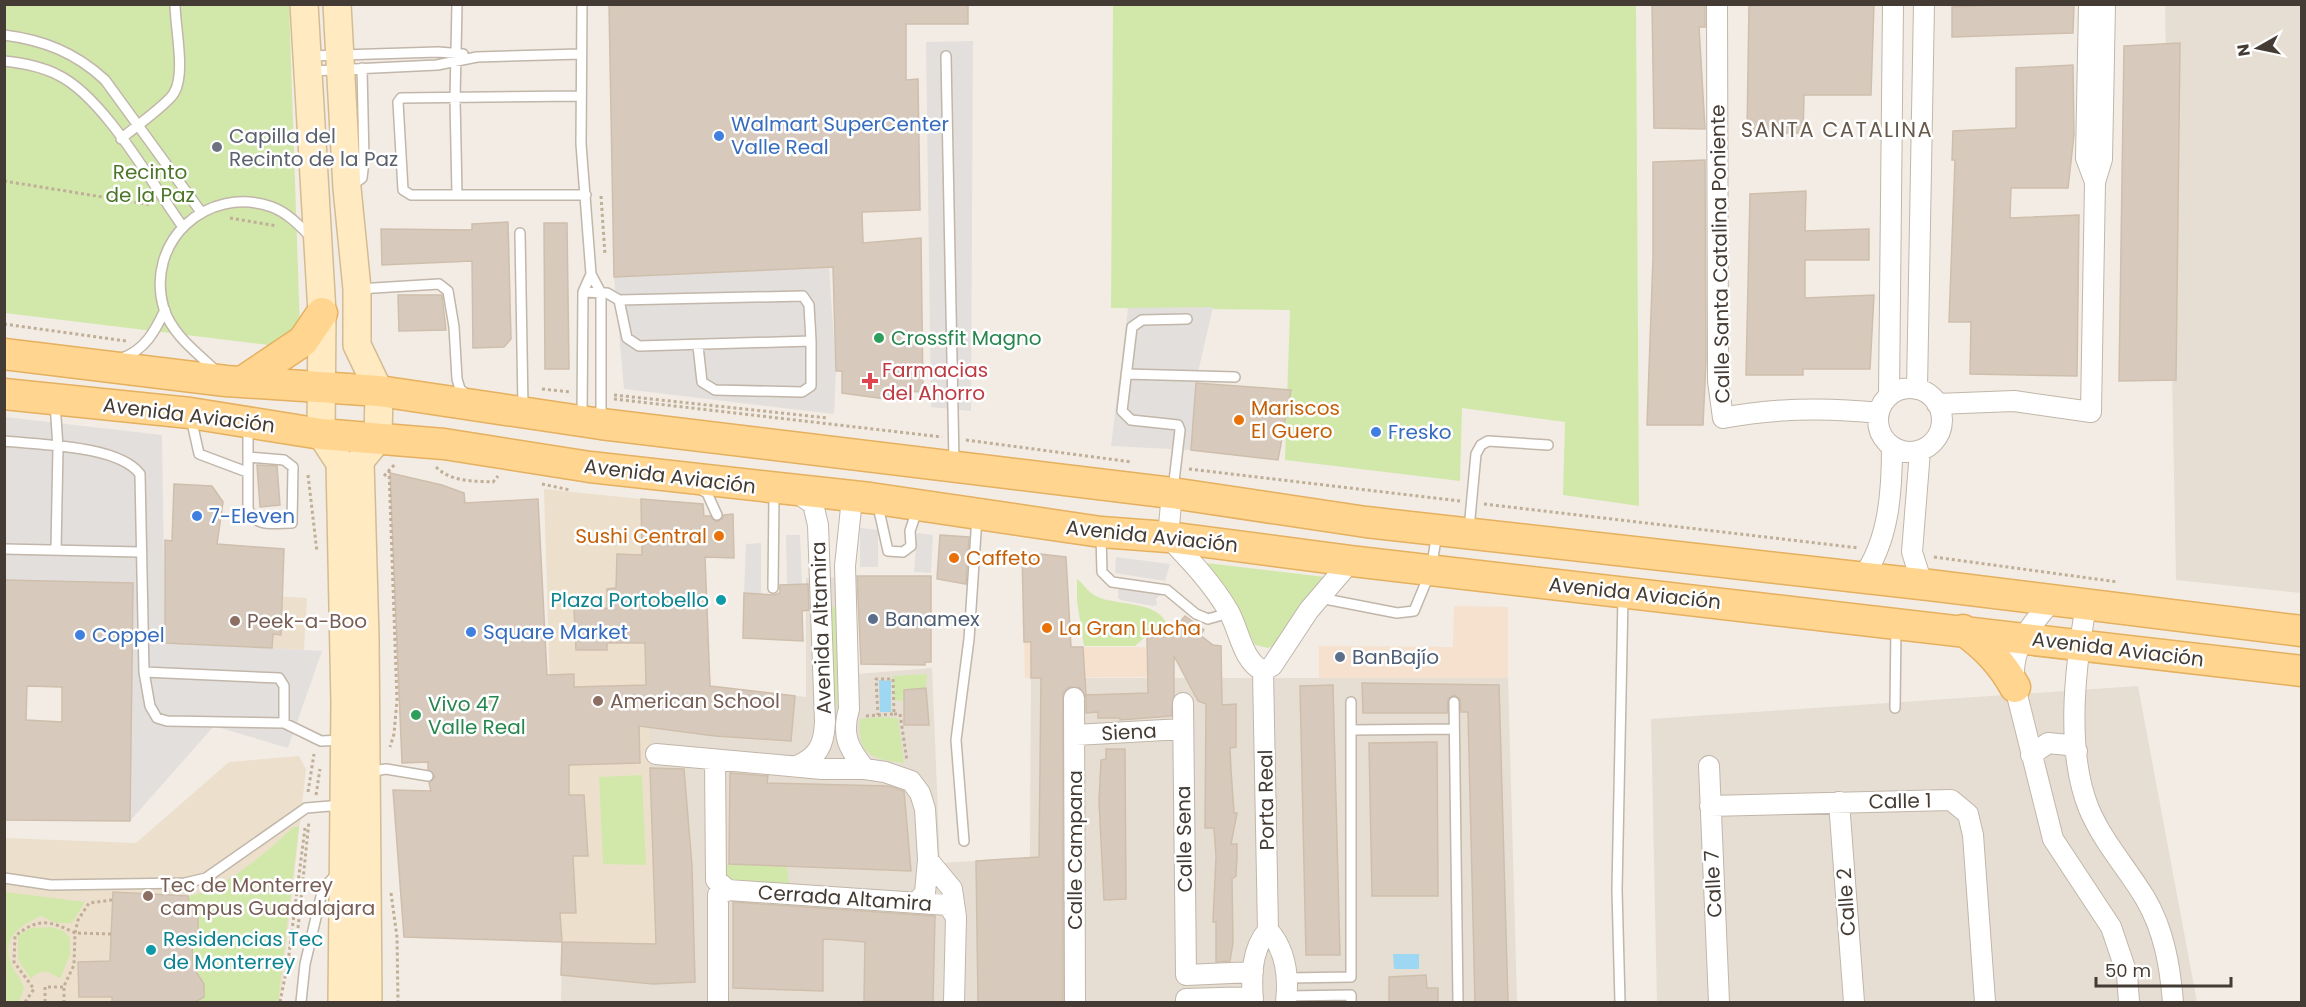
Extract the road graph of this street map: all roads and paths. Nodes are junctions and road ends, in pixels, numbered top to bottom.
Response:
1 (175, 4) edge
2 (304, 4) edge
3 (337, 4) edge
4 (457, 4) edge
5 (582, 4) edge
6 (1717, 4) edge
7 (1893, 4) edge
8 (1924, 4) edge
9 (2089, 4) edge
10 (2104, 4) edge
11 (4, 36) edge
12 (581, 54) junction
13 (946, 56) dead end
14 (457, 58) junction
15 (4, 61) edge
16 (306, 63) junction
17 (347, 64) junction
18 (1893, 77) junction
19 (1924, 78) junction
20 (580, 96) junction
21 (455, 99) junction
22 (139, 123) junction
23 (121, 139) junction
24 (4, 181) edge
25 (2095, 182) junction
26 (457, 195) junction
27 (586, 195) junction
28 (155, 206) dead end
29 (201, 212) junction
30 (224, 217) dead end
31 (183, 227) junction
32 (520, 233) dead end
33 (310, 236) junction
34 (591, 274) junction
35 (357, 289) junction
36 (583, 292) junction
37 (601, 293) junction
38 (619, 300) junction
39 (165, 310) junction
40 (322, 314) junction
41 (1187, 319) dead end
42 (811, 341) junction
43 (698, 346) junction
44 (4, 354) edge
45 (102, 365) junction
46 (1126, 374) junction
47 (1235, 377) dead end
48 (234, 381) junction
49 (320, 389) junction
50 (1917, 389) junction
51 (379, 391) junction
52 (4, 394) edge
53 (55, 399) junction
54 (1937, 404) junction
55 (1884, 405) junction
56 (481, 408) junction
57 (602, 410) junction
58 (523, 412) junction
59 (190, 413) junction
60 (828, 418) dead end
61 (248, 421) junction
62 (321, 434) junction
63 (378, 439) junction
64 (4, 441) edge
65 (1548, 445) dead end
66 (1892, 447) junction
67 (58, 448) junction
68 (1920, 451) junction
69 (954, 452) junction
70 (248, 457) junction
71 (307, 466) dead end
72 (389, 469) dead end
73 (247, 472) junction
74 (677, 477) junction
75 (1174, 480) junction
76 (758, 486) junction
77 (790, 489) junction
78 (866, 498) junction
79 (1462, 501) dead end
80 (1473, 503) dead end
81 (931, 508) junction
82 (977, 514) junction
83 (717, 515) dead end
84 (1438, 530) junction
85 (1101, 532) junction
86 (1468, 534) junction
87 (1168, 537) junction
88 (4, 549) edge
89 (1868, 549) dead end
90 (56, 550) junction
91 (140, 552) junction
92 (317, 552) dead end
93 (1926, 556) dead end
94 (1351, 561) junction
95 (1722, 562) junction
96 (844, 566) junction
97 (820, 567) junction
98 (1431, 570) junction
99 (1862, 578) junction
100 (2124, 583) dead end
101 (1929, 585) junction
102 (774, 588) dead end
103 (1623, 591) junction
104 (1320, 598) junction
105 (1716, 602) junction
106 (2051, 602) junction
107 (2086, 606) junction
108 (1230, 613) junction
109 (1896, 622) junction
110 (1963, 630) junction
111 (2301, 631) edge
112 (2021, 638) junction
113 (2079, 646) junction
114 (1263, 671) junction
115 (2301, 671) edge
116 (144, 672) junction
117 (2015, 687) junction
118 (1074, 698) dead end
119 (1351, 702) dead end
120 (1454, 702) dead end
121 (1183, 703) dead end
122 (1895, 708) dead end
123 (894, 714) junction
124 (878, 715) junction
125 (858, 716) dead end
126 (284, 723) junction
127 (1183, 729) junction
128 (1454, 729) junction
129 (1351, 730) junction
130 (1075, 735) junction
131 (333, 740) junction
132 (389, 749) dead end
133 (2077, 751) junction
134 (314, 754) dead end
135 (656, 754) dead end
136 (2031, 755) junction
137 (715, 760) junction
138 (797, 766) junction
139 (1709, 766) dead end
140 (865, 769) junction
141 (904, 770) junction
142 (365, 772) junction
143 (428, 776) dead end
144 (308, 792) dead end
145 (1839, 802) junction
146 (1710, 806) junction
147 (310, 807) junction
148 (343, 809) junction
149 (964, 841) dead end
150 (928, 860) junction
151 (342, 868) junction
152 (4, 878) edge
153 (728, 890) junction
154 (391, 892) dead end
155 (112, 900) dead end
156 (916, 903) junction
157 (956, 917) junction
158 (1268, 930) junction
159 (75, 933) junction
160 (111, 934) dead end
161 (295, 954) dead end
162 (288, 962) dead end
163 (1253, 972) junction
164 (45, 987) junction
165 (64, 987) junction
166 (34, 989) junction
167 (1287, 992) edge
168 (1253, 1000) edge
169 (1186, 1001) edge
170 (26, 1002) edge
171 (45, 1002) edge
172 (64, 1002) edge
173 (280, 1002) edge
174 (301, 1002) edge
175 (342, 1002) edge
176 (368, 1002) edge
177 (398, 1002) edge
178 (718, 1002) edge
179 (954, 1002) edge
180 (1075, 1002) edge
181 (1351, 1002) edge
182 (1458, 1002) edge
183 (1620, 1002) edge
184 (1719, 1002) edge
185 (1854, 1002) edge
186 (1985, 1002) edge
187 (2129, 1002) edge
188 (2173, 1002) edge

1 - 22 lane
2 - 16 main road
3 - 17 main road
4 - 14 lane
5 - 12 lane
6 - 55 street, Calle Santa Catalina Poniente
7 - 18 street
8 - 19 street
9 - 25 street
10 - 25 street
11 - 22 lane
12 - 14 lane
12 - 20 lane
13 - 69 lane
14 - 17 lane
14 - 17 lane
14 - 21 lane
15 - 23 lane
16 - 17 lane
16 - 17 lane
16 - 33 main road
17 - 35 main road
18 - 19 street
18 - 55 street
19 - 50 street
20 - 21 lane
20 - 27 lane
21 - 26 lane
21 - 26 lane
22 - 23 lane
22 - 29 lane
23 - 31 lane
24 - 28 path
25 - 54 street
26 - 27 lane
27 - 34 lane
29 - 31 lane
29 - 33 lane
30 - 33 path
31 - 39 lane
32 - 58 lane
33 - 40 main road
34 - 36 lane
34 - 37 lane
35 - 51 main road
35 - 56 lane
36 - 37 lane
36 - 57 lane
37 - 38 lane
37 - 57 lane
38 - 42 lane
38 - 43 lane
39 - 45 lane
39 - 48 lane
40 - 48 main road
40 - 49 main road
41 - 46 lane
42 - 43 lane
42 - 43 lane
44 - 45 main road, Avenida Aviación
45 - 48 main road, Avenida Aviación
46 - 47 lane
46 - 75 lane
48 - 49 main road, Avenida Aviación
49 - 51 main road, Avenida Aviación
49 - 62 main road
50 - 54 street
50 - 55 street
51 - 56 main road, Avenida Aviación
51 - 63 main road
52 - 53 main road, Avenida Aviación
53 - 59 main road, Avenida Aviación
53 - 67 lane
54 - 68 street
55 - 66 street
56 - 58 main road, Avenida Aviación
57 - 58 main road, Avenida Aviación
57 - 60 path
57 - 69 main road, Avenida Aviación
57 - 69 path
59 - 61 main road, Avenida Aviación
59 - 73 lane
61 - 62 main road, Avenida Aviación
61 - 70 lane
62 - 63 main road, Avenida Aviación
62 - 131 main road
63 - 74 main road, Avenida Aviación
63 - 142 main road
64 - 67 lane
65 - 86 lane
66 - 68 street
66 - 99 street
67 - 90 lane
67 - 91 lane
68 - 101 street
69 - 75 main road, Avenida Aviación
69 - 75 path
70 - 73 lane
70 - 73 lane
71 - 92 path
72 - 132 path
74 - 76 main road, Avenida Aviación
74 - 83 lane
75 - 79 path
75 - 84 main road, Avenida Aviación
75 - 87 street
76 - 77 main road, Avenida Aviación
76 - 102 lane
77 - 78 main road, Avenida Aviación
77 - 97 street, Avenida Altamira
78 - 81 main road, Avenida Aviación
78 - 81 lane
78 - 96 street, Avenida Altamira
80 - 89 path
81 - 82 main road, Avenida Aviación
82 - 85 main road, Avenida Aviación
82 - 149 lane
84 - 86 main road, Avenida Aviación
84 - 98 lane
85 - 87 main road, Avenida Aviación
85 - 108 lane
86 - 95 main road, Avenida Aviación
87 - 94 main road, Avenida Aviación
87 - 108 street
88 - 90 lane
90 - 91 lane
91 - 116 lane
93 - 100 path
94 - 98 main road, Avenida Aviación
94 - 104 street
95 - 99 main road, Avenida Aviación
95 - 105 main road
96 - 97 street
96 - 140 street, Avenida Altamira
97 - 138 street, Avenida Altamira
98 - 103 main road, Avenida Aviación
98 - 104 lane
99 - 101 main road, Avenida Aviación
101 - 106 main road, Avenida Aviación
103 - 105 main road, Avenida Aviación
103 - 183 lane
104 - 114 street
105 - 109 main road, Avenida Aviación
106 - 107 main road, Avenida Aviación
106 - 112 street
107 - 111 main road, Avenida Aviación
107 - 113 street
108 - 114 street
109 - 110 main road, Avenida Aviación
109 - 122 lane
110 - 112 main road, Avenida Aviación
110 - 117 main road
112 - 113 main road, Avenida Aviación
112 - 117 street
113 - 115 main road, Avenida Aviación
113 - 133 street
114 - 158 street, Porta Real
116 - 126 lane
116 - 126 lane
117 - 136 street
118 - 130 street, Calle Campana
119 - 129 lane
120 - 128 lane
121 - 127 street, Calle Sena
123 - 124 path
123 - 124 path
123 - 141 path
124 - 125 path
126 - 131 lane
127 - 130 street, Siena
127 - 163 street, Calle Sena
128 - 129 lane
128 - 182 lane
129 - 167 lane
130 - 180 street, Calle Campana
131 - 147 path
131 - 148 main road
133 - 136 street
133 - 188 street
134 - 144 path
135 - 137 street
136 - 187 street
137 - 138 street
137 - 153 street
138 - 140 street
139 - 146 street, Calle 7
140 - 141 street
141 - 150 street
142 - 143 lane
142 - 176 main road
145 - 146 street, Calle 1
145 - 185 street, Calle 2
145 - 186 street, Calle 1
146 - 184 street, Calle 7
147 - 148 lane
147 - 152 lane
147 - 161 path
148 - 151 main road
150 - 156 street
150 - 157 street
151 - 174 lane
151 - 175 main road
153 - 156 street, Cerrada Altamira
153 - 178 street
154 - 177 path
155 - 159 path
156 - 157 street, Cerrada Altamira
157 - 179 street
158 - 163 street, Porta Real
158 - 167 street, Porta Real
159 - 160 path
159 - 165 path
159 - 166 path
162 - 173 path
163 - 168 street, Porta Real
164 - 165 path
164 - 166 path
164 - 171 path
165 - 172 path
166 - 170 path
167 - 181 lane
168 - 169 street

